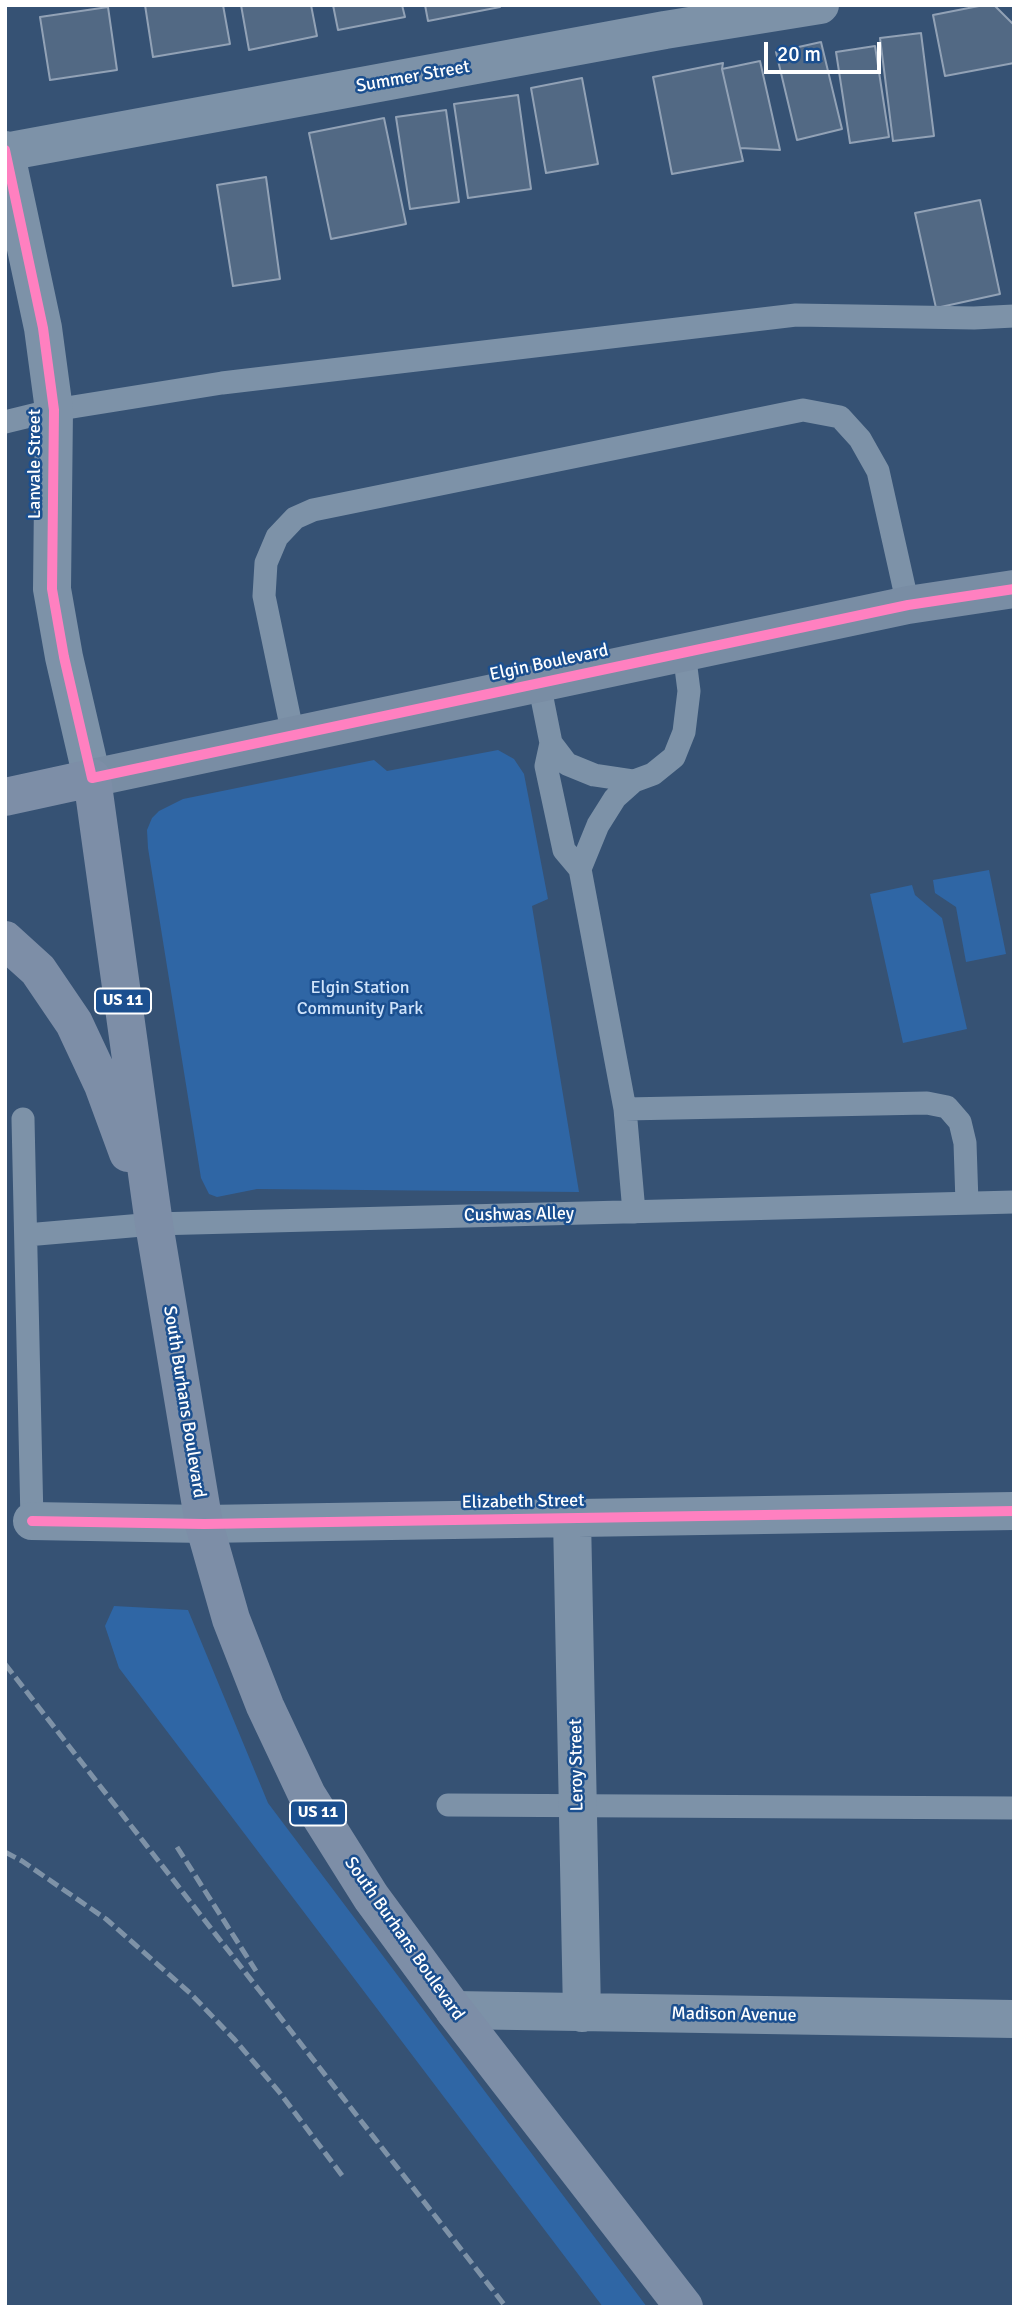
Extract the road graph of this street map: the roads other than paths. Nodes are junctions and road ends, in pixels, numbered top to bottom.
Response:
1 (820, 5) edge
2 (661, 18) edge
3 (5, 152) edge
4 (1014, 316) edge
5 (54, 410) junction
6 (5, 422) edge
7 (1014, 589) edge
8 (908, 605) junction
9 (684, 652) junction
10 (539, 682) junction
11 (293, 735) junction
12 (551, 743) junction
13 (92, 778) junction
14 (634, 781) junction
15 (5, 797) edge
16 (580, 869) junction
17 (5, 940) edge
18 (625, 1109) junction
19 (23, 1119) dead end
20 (1014, 1202) edge
21 (967, 1203) junction
22 (634, 1212) junction
23 (154, 1224) junction
24 (26, 1235) junction
25 (1014, 1511) edge
26 (572, 1518) junction
27 (32, 1521) joint
28 (204, 1524) junction
29 (448, 1805) dead end
30 (578, 1805) junction
31 (1014, 1808) edge
32 (454, 2010) junction
33 (582, 2012) junction
34 (1014, 2019) edge
35 (684, 2307) edge

1 - 2 street, Summer Street
2 - 3 street, Summer Street
3 - 5 street, Lanvale Street
4 - 5 lane
5 - 6 lane
5 - 13 street, Lanvale Street
7 - 8 street, Elgin Boulevard
8 - 9 street, Elgin Boulevard
8 - 11 lane
9 - 10 street, Elgin Boulevard
9 - 14 lane
10 - 11 street, Elgin Boulevard
10 - 12 lane
11 - 13 street, Elgin Boulevard
12 - 14 lane
12 - 16 lane
13 - 15 main road
13 - 23 main road, South Burhans Boulevard / US 11
14 - 16 lane
16 - 18 lane
17 - 23 main road, US 11
18 - 21 lane
18 - 22 lane
19 - 24 lane
20 - 21 lane, Cushwas Alley
21 - 22 lane, Cushwas Alley
22 - 23 lane, Cushwas Alley
23 - 24 lane, Cushwas Alley
23 - 28 main road, South Burhans Boulevard / US 11
24 - 27 lane
25 - 26 street, Elizabeth Street
26 - 28 street, Elizabeth Street
26 - 30 street, Leroy Street
27 - 28 street, Elizabeth Street
28 - 32 main road, South Burhans Boulevard / US 11
29 - 30 lane
30 - 31 lane
30 - 33 street, Leroy Street
32 - 33 street, Madison Avenue
32 - 35 main road, South Burhans Boulevard / US 11
33 - 34 street, Madison Avenue

